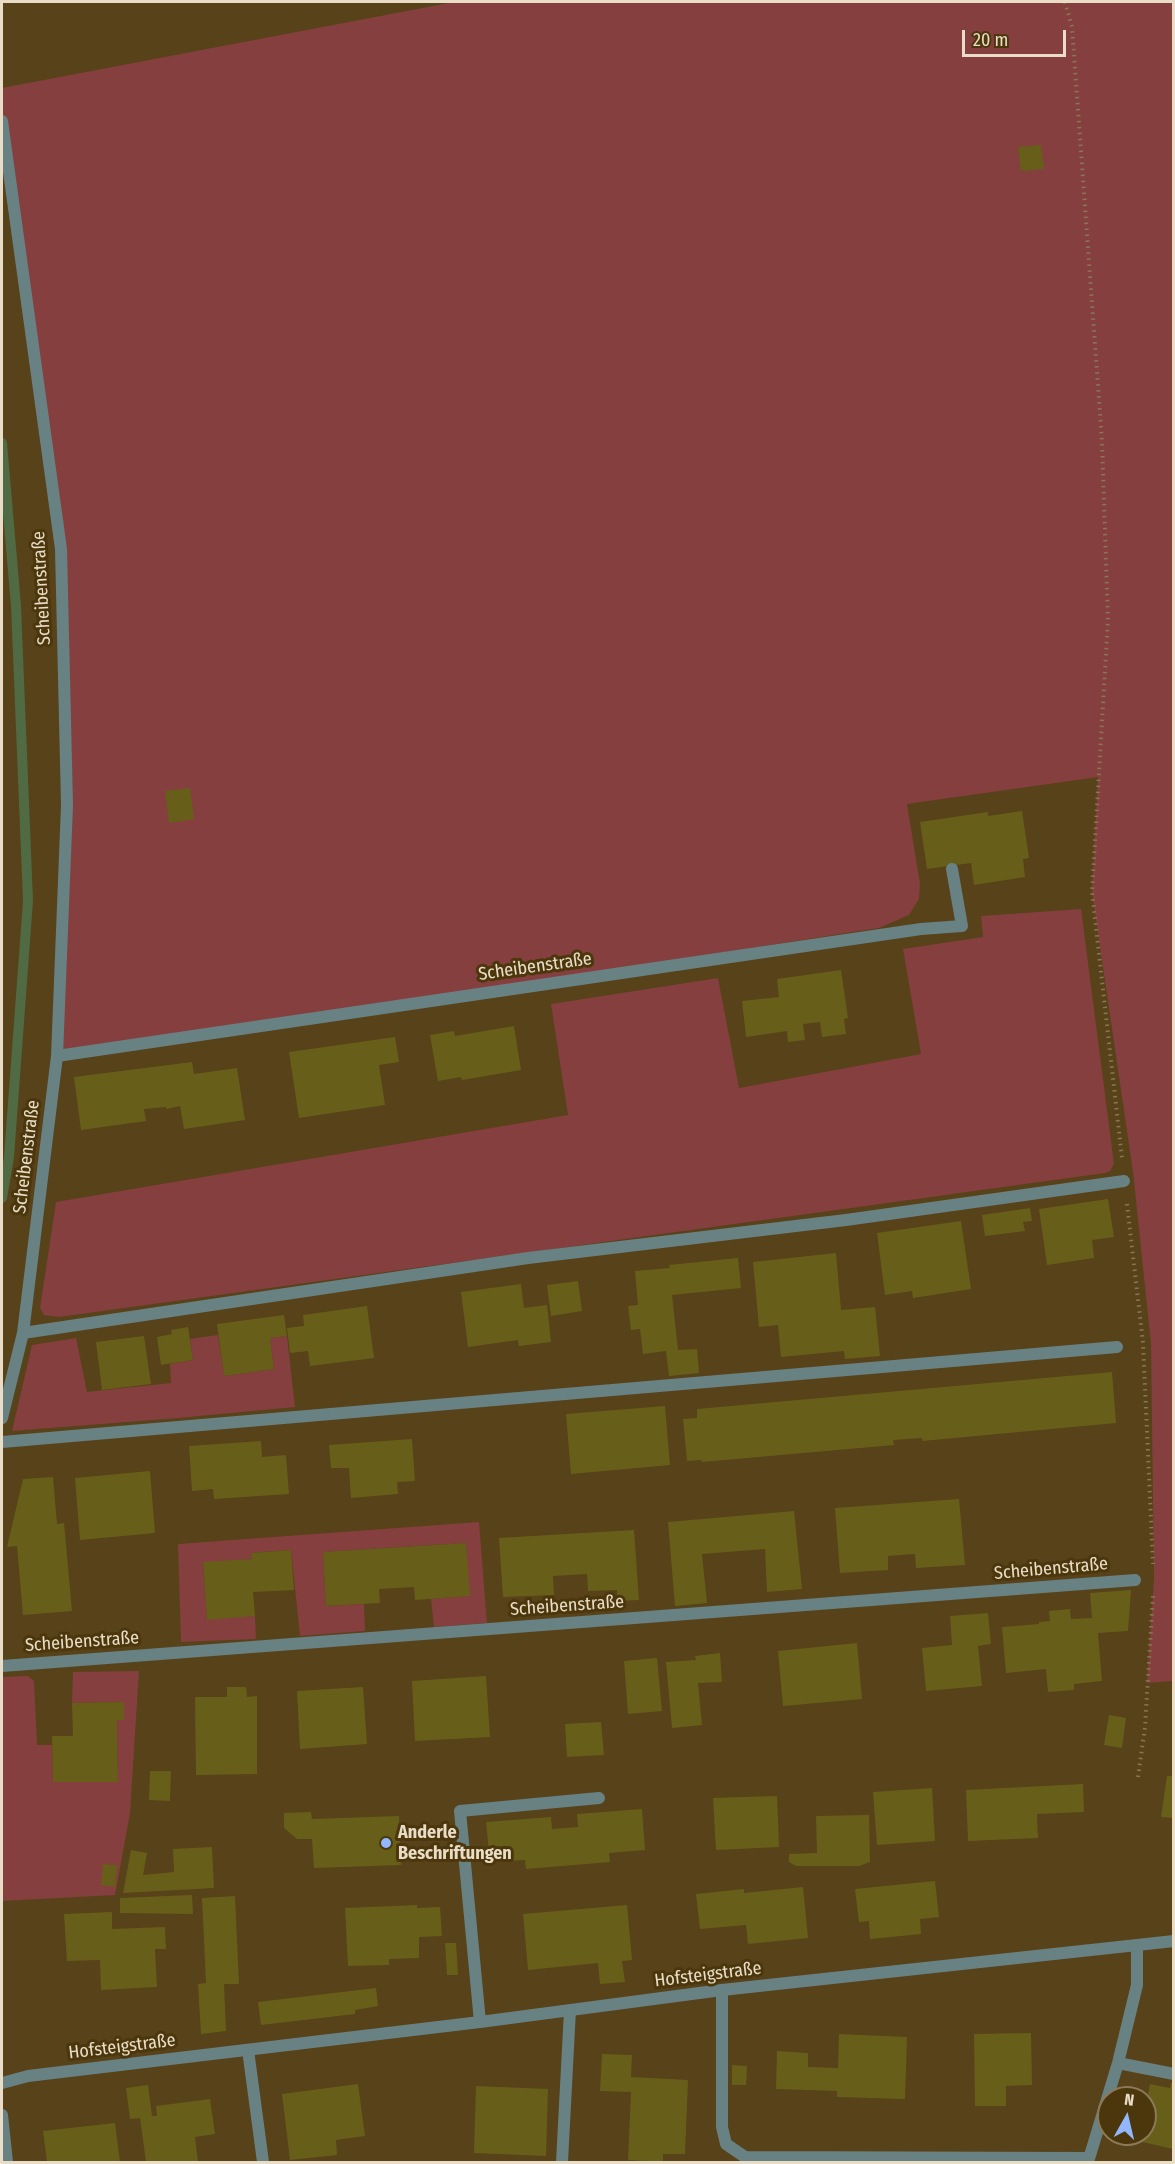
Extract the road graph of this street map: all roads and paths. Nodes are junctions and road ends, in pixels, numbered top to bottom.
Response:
1 (1065, 2) edge
2 (2, 121) edge
3 (952, 869) dead end
4 (57, 1056) junction
5 (1124, 1181) junction
6 (23, 1334) junction
7 (1117, 1347) dead end
8 (2, 1419) edge
9 (2, 1442) edge
10 (1153, 1567) dead end
11 (1135, 1580) dead end
12 (1153, 1589) dead end
13 (2, 1666) edge
14 (1138, 1777) dead end
15 (599, 1798) dead end
16 (1173, 1941) edge
17 (1137, 1946) junction
18 (722, 1990) junction
19 (570, 2010) junction
20 (480, 2022) junction
21 (248, 2050) junction
22 (1118, 2063) junction
23 (1173, 2074) edge
24 (2, 2083) edge
25 (2, 2115) edge
26 (1089, 2160) edge
27 (7, 2163) edge
28 (263, 2163) edge
29 (562, 2163) edge

1 - 5 path
2 - 4 street, Scheibenstraße
3 - 4 street, Scheibenstraße
4 - 6 street, Scheibenstraße
5 - 6 street
5 - 10 path
6 - 8 street, Scheibenstraße
7 - 9 street
11 - 13 street, Scheibenstraße
12 - 14 path
15 - 20 street
16 - 17 street, Hofsteigstraße
17 - 18 street, Hofsteigstraße
17 - 22 street
18 - 19 street, Hofsteigstraße
18 - 26 street
19 - 20 street, Hofsteigstraße
19 - 29 street
20 - 21 street, Hofsteigstraße
21 - 24 street, Hofsteigstraße
21 - 28 street
22 - 23 street
22 - 26 street
25 - 27 street

